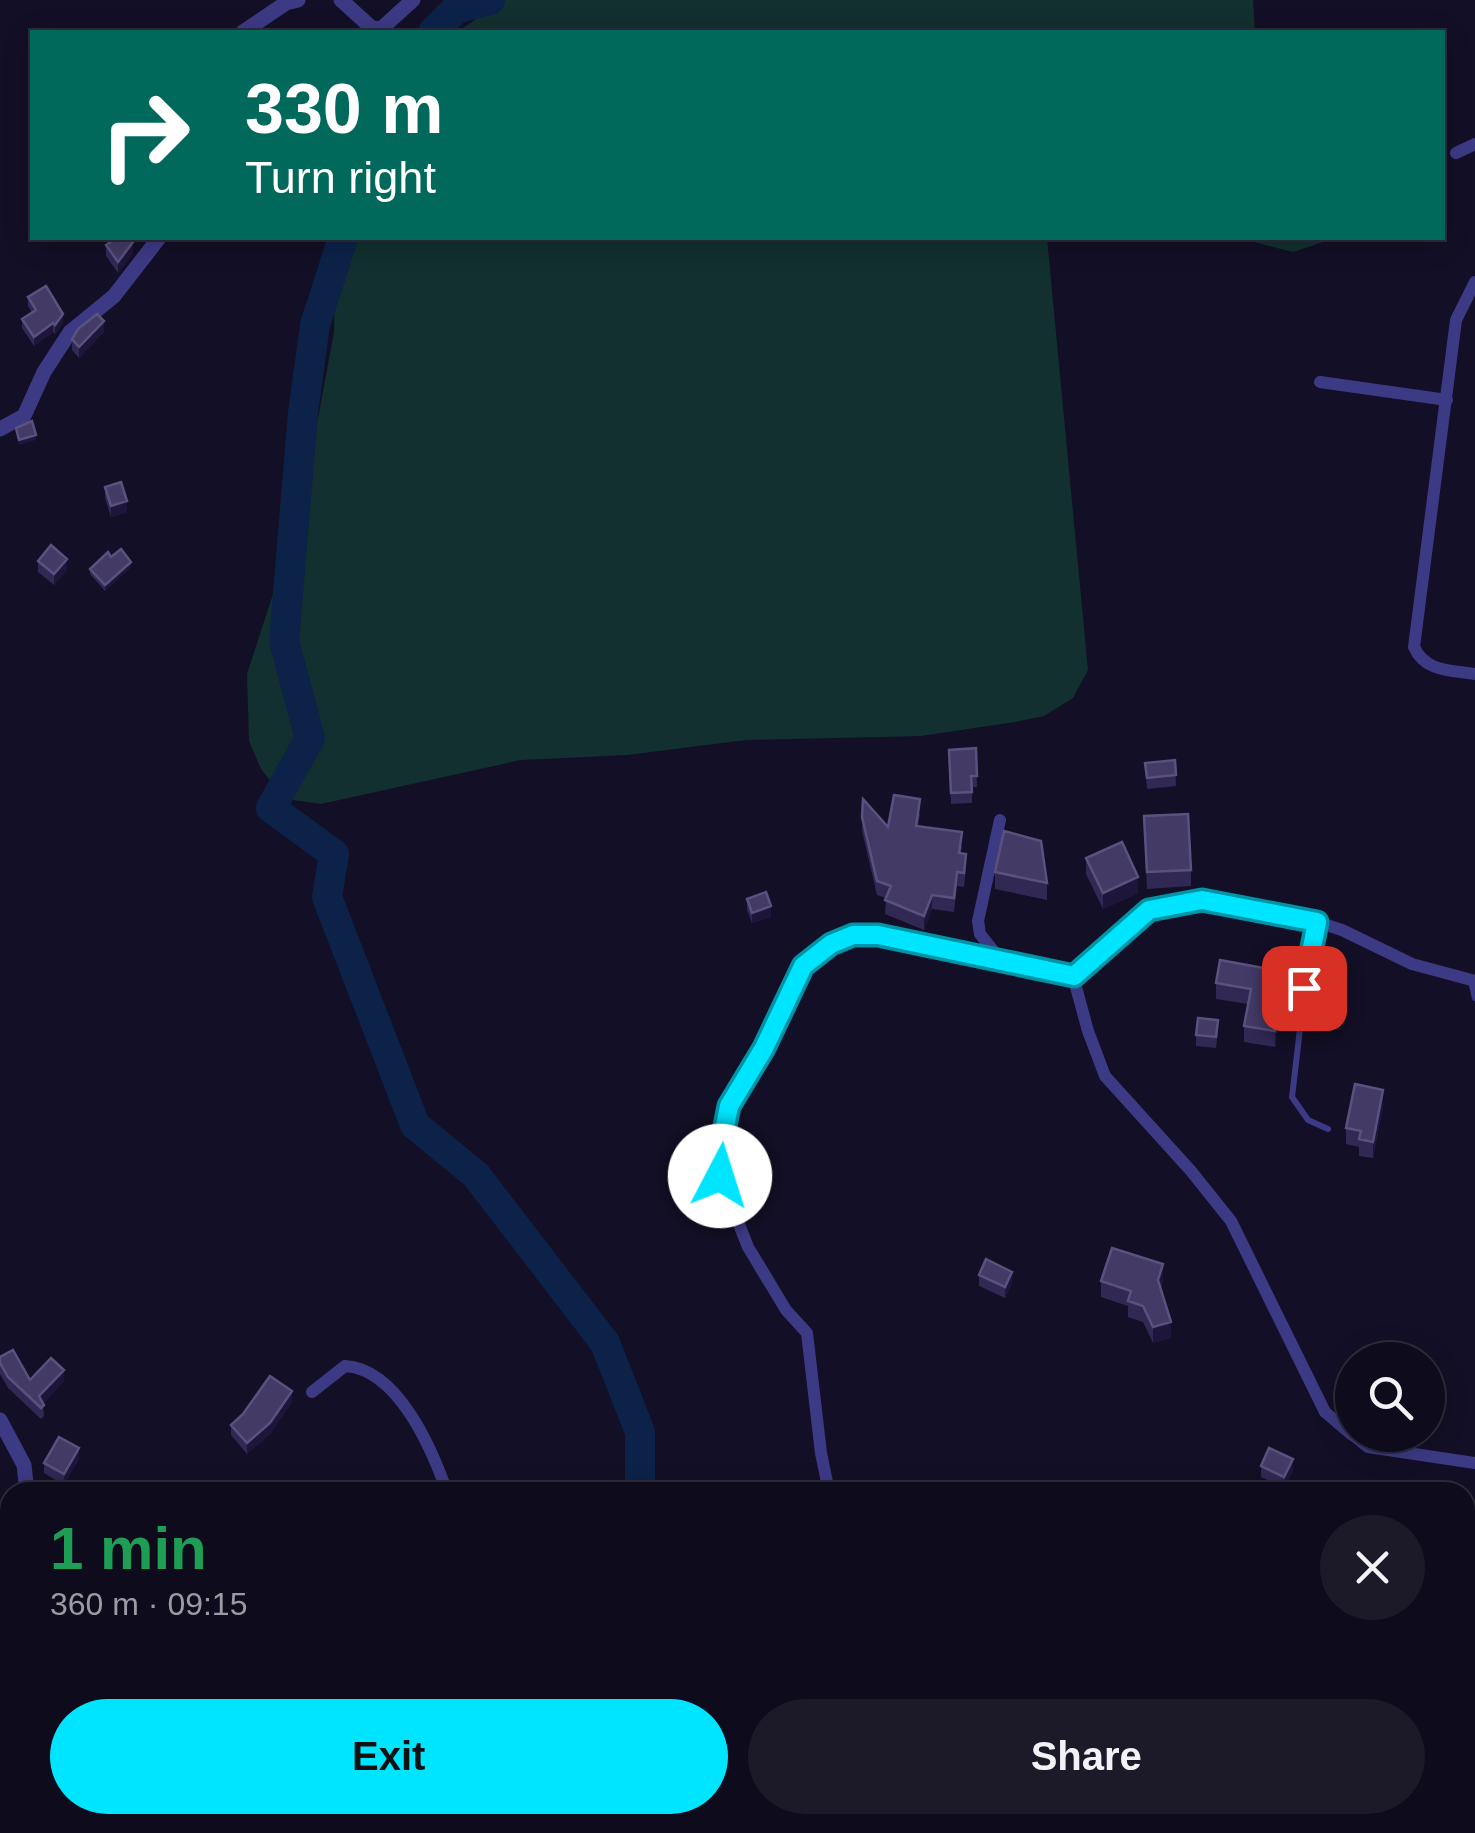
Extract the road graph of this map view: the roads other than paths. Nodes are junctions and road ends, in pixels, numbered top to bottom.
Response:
1 (298, 0) edge
2 (342, 0) edge
3 (413, 0) edge
4 (247, 30) edge
5 (1475, 144) edge
6 (1456, 153) dead end
7 (157, 240) edge
8 (1475, 282) edge
9 (1320, 382) dead end
10 (1448, 400) junction
11 (0, 429) edge
12 (1475, 674) edge
13 (1000, 820) dead end
14 (1317, 922) junction
15 (999, 958) junction
16 (1074, 976) junction
17 (1473, 980) edge
18 (1475, 998) edge
19 (1328, 1129) dead end
20 (312, 1392) dead end
21 (0, 1420) edge
22 (1335, 1420) edge
23 (1395, 1452) edge
24 (1475, 1464) edge
25 (25, 1482) edge
26 (443, 1482) edge
27 (827, 1482) edge

1 - 4 street
2 - 3 street
5 - 6 street
7 - 11 street
8 - 10 street
9 - 10 street
10 - 12 street
13 - 15 street
14 - 16 street
14 - 17 street
14 - 19 lane
15 - 16 street
15 - 27 street
16 - 22 street
17 - 18 lane
20 - 26 street
21 - 25 street
23 - 24 street

